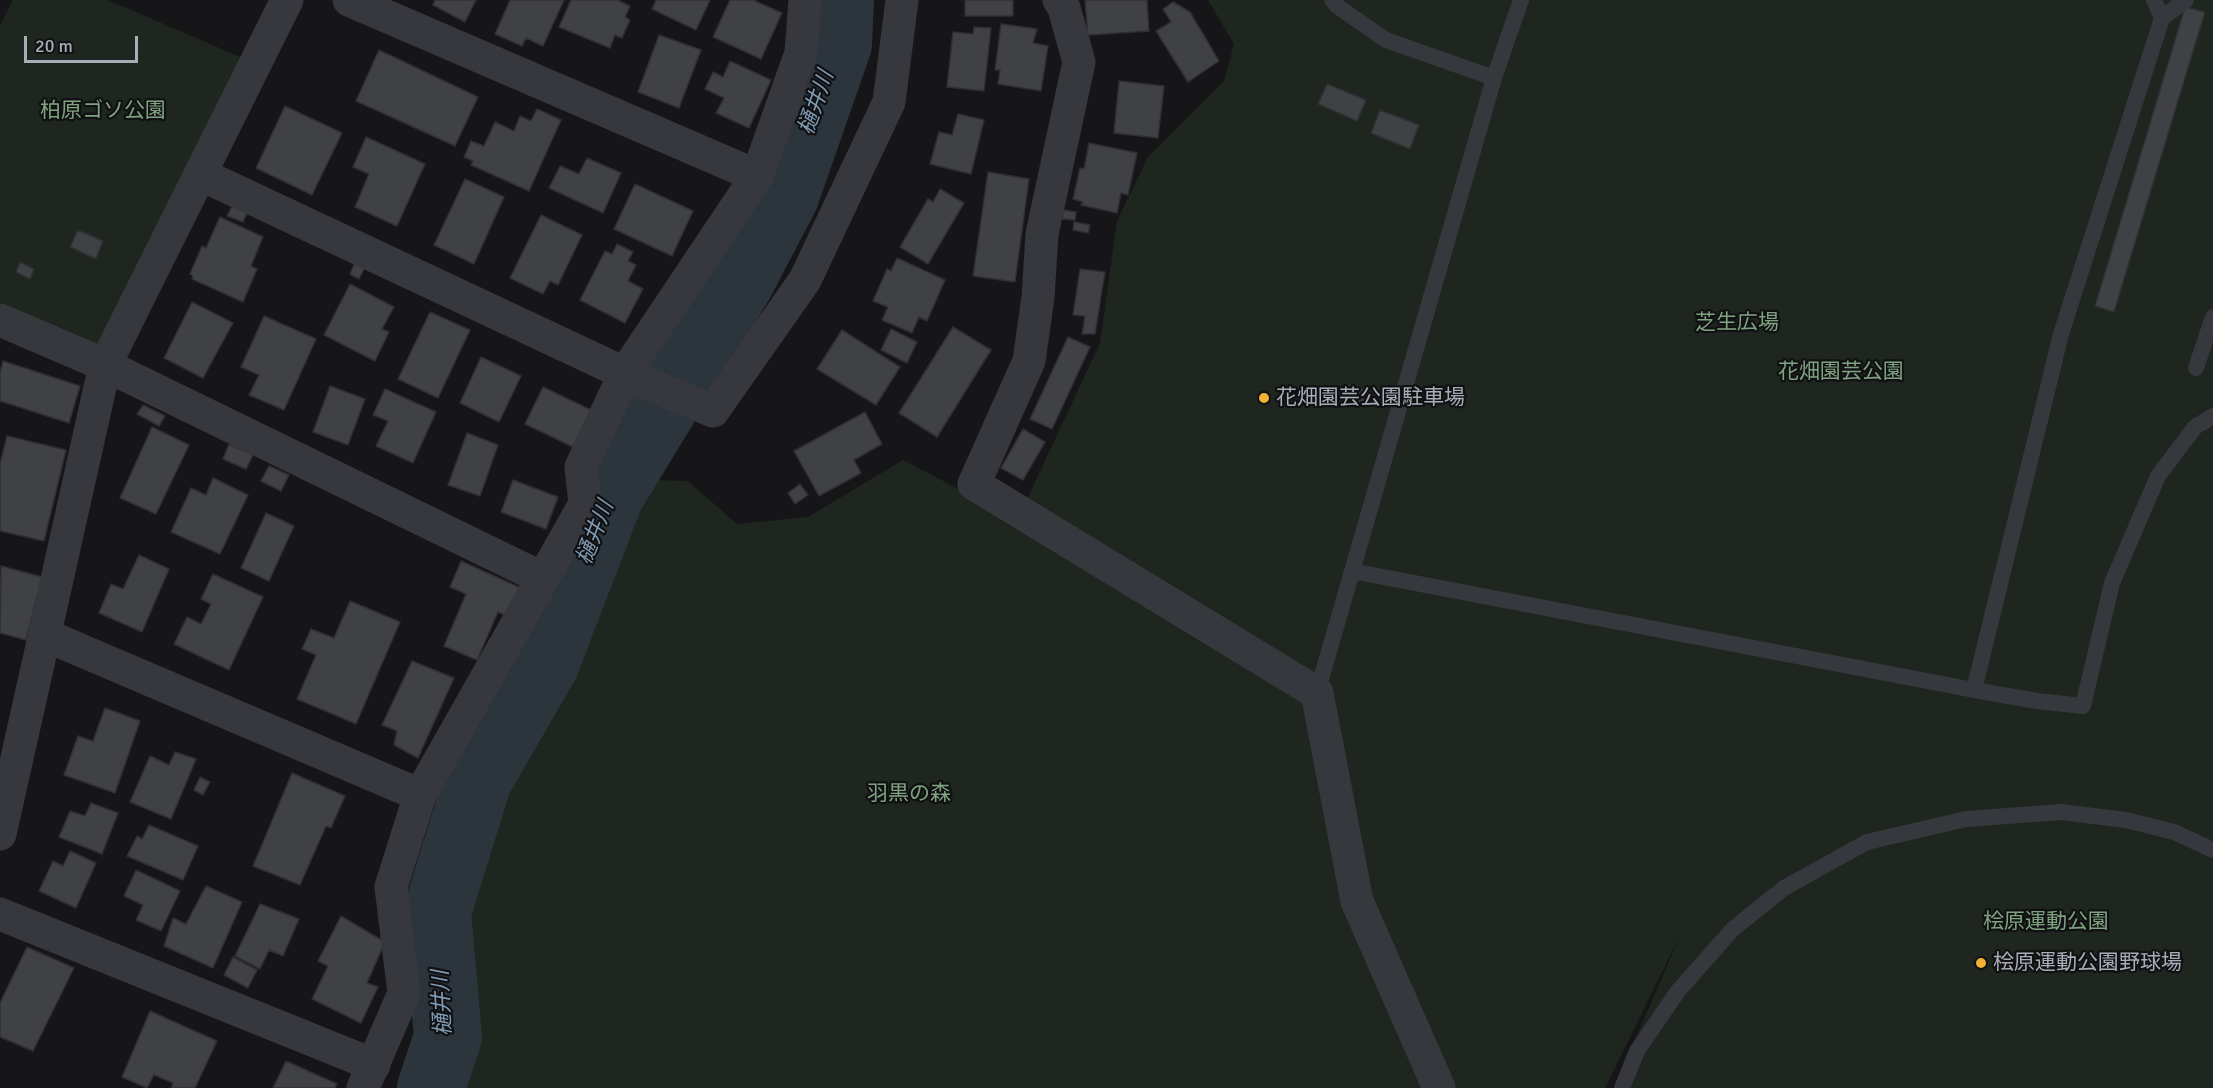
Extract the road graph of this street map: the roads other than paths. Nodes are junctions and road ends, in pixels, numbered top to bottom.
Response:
1 (287, 0) edge
2 (349, 0) edge
3 (805, 0) edge
4 (902, 0) edge
5 (1059, 0) edge
6 (1332, 0) edge
7 (1521, 0) edge
8 (2154, 0) edge
9 (2186, 0) edge
10 (2162, 18) junction
11 (1494, 78) junction
12 (200, 174) junction
13 (756, 176) junction
14 (2213, 316) edge
15 (0, 320) edge
16 (105, 365) junction
17 (2196, 368) dead end
18 (633, 377) junction
19 (2213, 416) edge
20 (1352, 571) junction
21 (542, 578) junction
22 (45, 635) junction
23 (1974, 690) junction
24 (1317, 693) junction
25 (420, 795) junction
26 (0, 834) edge
27 (2213, 850) edge
28 (0, 914) edge
29 (369, 1077) edge
30 (1439, 1088) edge
31 (1622, 1088) edge

1 - 12 street
2 - 13 street
3 - 13 street
4 - 18 street
5 - 24 street
6 - 11 lane
7 - 11 lane
8 - 10 lane
9 - 10 lane
10 - 23 lane
11 - 20 lane
12 - 16 street
12 - 18 street
13 - 18 street
14 - 17 lane
15 - 16 street
16 - 21 street
16 - 22 street
18 - 21 street
19 - 23 lane
20 - 23 lane
20 - 24 lane
21 - 25 street
22 - 25 street
22 - 26 street
24 - 30 street
25 - 29 street
27 - 31 lane
28 - 29 street

